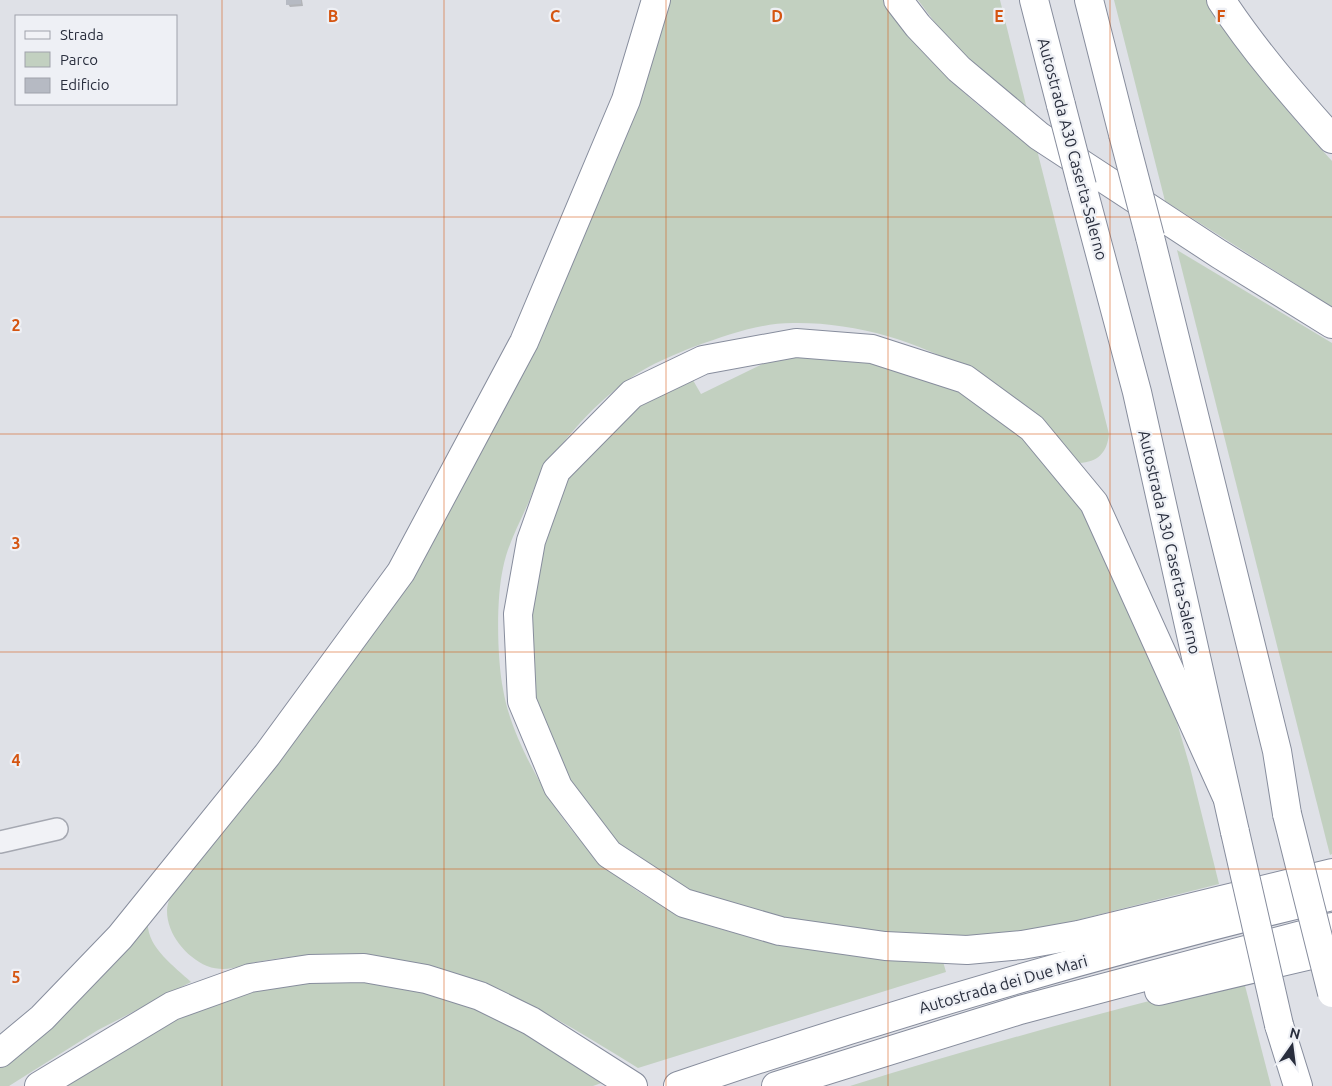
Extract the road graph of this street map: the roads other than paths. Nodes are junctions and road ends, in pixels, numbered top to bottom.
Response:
1 (656, 0) edge
2 (898, 0) edge
3 (1034, 0) edge
4 (1089, 0) edge
5 (1220, 0) edge
6 (1332, 139) edge
7 (1332, 324) edge
8 (1226, 795) junction
9 (57, 829) dead end
10 (0, 842) edge
11 (1332, 873) edge
12 (1332, 896) edge
13 (1332, 928) edge
14 (1332, 950) edge
15 (1332, 993) edge
16 (0, 1053) edge
17 (819, 1071) junction
18 (39, 1086) edge
19 (633, 1086) edge
20 (678, 1086) edge
21 (776, 1086) edge
22 (1298, 1086) edge

1 - 16 highway
2 - 7 highway
3 - 8 highway, Autostrada A30 Caserta-Salerno, bridge
4 - 15 highway, bridge
5 - 6 highway
8 - 11 highway
8 - 22 highway, Autostrada A30 Caserta-Salerno, bridge
9 - 10 street
12 - 20 highway, Autostrada dei Due Mari
13 - 17 highway, Autostrada dei Due Mari
14 - 17 highway
17 - 21 highway, Autostrada dei Due Mari
18 - 19 highway

